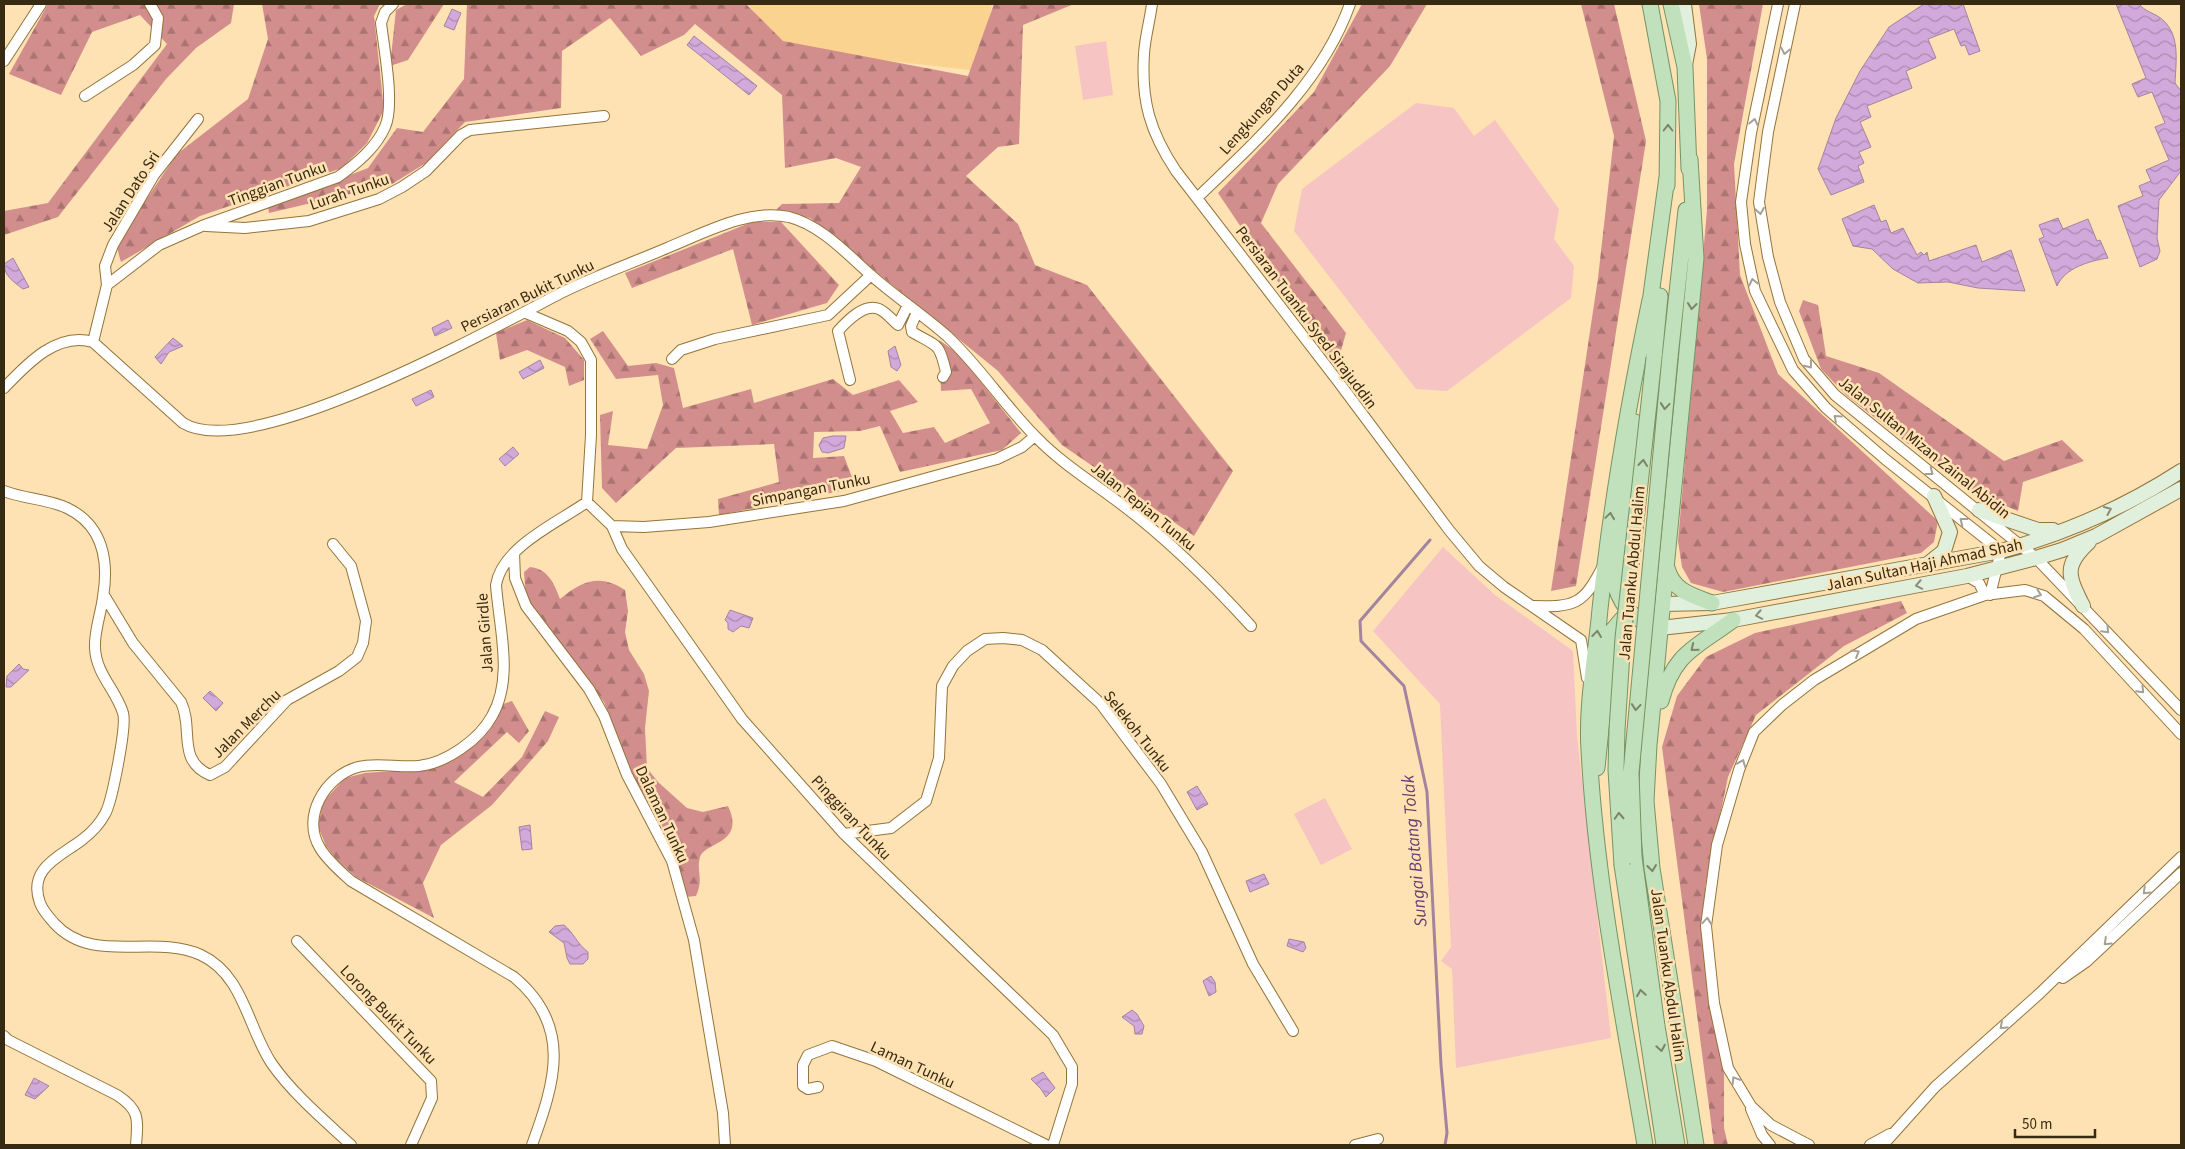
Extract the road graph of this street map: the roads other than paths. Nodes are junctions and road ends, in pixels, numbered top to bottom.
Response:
1 (41, 4) edge
2 (150, 4) edge
3 (393, 4) edge
4 (1152, 4) edge
5 (1350, 4) edge
6 (1650, 4) edge
7 (1671, 4) edge
8 (1684, 4) edge
9 (1778, 4) edge
10 (1796, 4) edge
11 (4, 62) edge
12 (1685, 67) junction
13 (85, 96) dead end
14 (604, 116) dead end
15 (198, 120) dead end
16 (1690, 159) junction
17 (1668, 177) junction
18 (1197, 198) junction
19 (202, 226) junction
20 (870, 274) junction
21 (107, 285) junction
22 (1650, 300) junction
23 (908, 305) junction
24 (917, 312) junction
25 (526, 313) junction
26 (898, 325) junction
27 (912, 332) junction
28 (93, 342) junction
29 (672, 359) dead end
30 (943, 377) dead end
31 (850, 380) dead end
32 (4, 388) edge
33 (1034, 436) junction
34 (2181, 471) edge
35 (2181, 489) edge
36 (4, 491) edge
37 (1934, 496) junction
38 (587, 502) junction
39 (1979, 510) junction
40 (612, 526) junction
41 (2064, 529) junction
42 (2096, 536) junction
43 (1669, 537) junction
44 (1620, 540) junction
45 (333, 544) dead end
46 (2022, 546) junction
47 (2001, 551) junction
48 (514, 553) junction
49 (2036, 558) junction
50 (1929, 563) junction
51 (1604, 564) junction
52 (1667, 568) junction
53 (1996, 568) junction
54 (1967, 576) junction
55 (104, 595) junction
56 (1987, 595) junction
57 (1712, 603) junction
58 (1663, 604) junction
59 (1533, 606) junction
60 (2083, 606) junction
61 (1629, 611) junction
62 (1734, 620) junction
63 (1251, 626) dead end
64 (1660, 628) junction
65 (1597, 701) junction
66 (1653, 704) junction
67 (2181, 710) edge
68 (2181, 734) edge
69 (1649, 746) junction
70 (844, 834) junction
71 (2181, 857) edge
72 (1628, 861) junction
73 (2181, 873) edge
74 (1639, 896) junction
75 (1606, 917) junction
76 (297, 941) dead end
77 (2039, 994) junction
78 (1293, 1031) dead end
79 (4, 1036) edge
80 (818, 1087) dead end
81 (1750, 1106) junction
82 (1693, 1129) junction
83 (1893, 1132) junction
84 (1378, 1139) dead end
85 (136, 1145) edge
86 (351, 1145) edge
87 (411, 1145) edge
88 (532, 1145) edge
89 (725, 1145) edge
90 (1046, 1145) edge
91 (1053, 1145) edge
92 (1355, 1145) edge
93 (1645, 1145) edge
94 (1663, 1145) edge
95 (1677, 1145) edge
96 (1696, 1145) edge
97 (1770, 1145) edge
98 (1809, 1145) edge
99 (1870, 1145) edge
100 (1883, 1145) edge

1 - 11 street
2 - 13 street
3 - 19 street, Tinggian Tunku
4 - 18 street, Persiaran Tuanku Syed Sirajuddin
5 - 18 street, Lengkungan Duta
17 -> 6 main road, Jalan Tuanku Abdul Halim
7 - 12 main road, Jalan Tuanku Abdul Halim
8 - 12 street
37 -> 9 street, Jalan Sultan Mizan Zainal Abidin
10 -> 39 street, Jalan Sultan Mizan Zainal Abidin
12 - 16 main road, Jalan Tuanku Abdul Halim
14 - 19 street, Lurah Tunku
15 - 21 street, Jalan Dato Sri
16 -> 43 main road, Jalan Tuanku Abdul Halim
16 -> 72 main road, Jalan Tuanku Abdul Halim, bridge
17 - 22 main road
72 -> 17 main road, Jalan Tuanku Abdul Halim, bridge
18 - 59 street, Persiaran Tuanku Syed Sirajuddin
19 - 21 street, Tinggian Tunku
20 - 23 street, Persiaran Bukit Tunku
20 - 25 street, Persiaran Bukit Tunku
20 - 29 street
21 - 28 street
22 - 44 main road
51 -> 22 main road, Jalan Tuanku Abdul Halim
23 - 24 street, Persiaran Bukit Tunku
23 - 26 street
24 - 27 street
24 - 33 street, Persiaran Bukit Tunku
25 - 28 street, Persiaran Bukit Tunku
25 - 38 street
26 - 27 street
26 - 31 street
27 - 30 street
28 - 32 street
33 - 40 street, Simpangan Tunku
33 - 63 street, Jalan Tepian Tunku
41 -> 34 street, Jalan Sultan Haji Ahmad Shah
35 - 42 street, Jalan Sultan Haji Ahmad Shah
36 - 55 street
47 -> 37 street, Jalan Sultan Mizan Zainal Abidin
37 - 50 street
38 - 40 street, Pinggiran Tunku
38 - 48 street, Jalan Girdle
39 - 41 street
39 - 46 street, Jalan Sultan Mizan Zainal Abidin
40 - 70 street, Pinggiran Tunku
41 - 46 street, Jalan Sultan Haji Ahmad Shah
42 - 49 street, Jalan Sultan Haji Ahmad Shah
42 - 60 street
43 - 44 main road
43 - 52 main road, Jalan Tuanku Abdul Halim
44 - 61 main road
45 - 55 street, Jalan Merchu
46 - 47 street, Jalan Sultan Haji Ahmad Shah
46 - 49 street, Jalan Sultan Mizan Zainal Abidin
47 - 50 street, Jalan Sultan Haji Ahmad Shah
47 - 53 street
48 - 88 street, Jalan Girdle
48 - 89 street, Dalaman Tunku
49 - 53 street, Jalan Sultan Haji Ahmad Shah
49 - 60 street, Jalan Sultan Mizan Zainal Abidin
50 - 57 street, Jalan Sultan Haji Ahmad Shah
51 - 59 street
65 -> 51 main road, Jalan Tuanku Abdul Halim
52 - 57 main road
52 - 58 main road, Jalan Tuanku Abdul Halim
53 - 54 street, Jalan Sultan Haji Ahmad Shah
53 - 56 street
54 - 56 street
54 -> 62 street, Jalan Sultan Haji Ahmad Shah
55 - 86 street
56 -> 68 street
81 -> 56 street
57 - 58 street, Jalan Sultan Haji Ahmad Shah
58 - 61 main road
58 - 64 main road, Jalan Tuanku Abdul Halim
59 - 65 street, Persiaran Tuanku Syed Sirajuddin
60 -> 67 street, Jalan Sultan Mizan Zainal Abidin
61 - 64 main road
61 - 65 main road
62 - 64 street, Jalan Sultan Haji Ahmad Shah
62 -> 69 main road
64 - 66 main road, Jalan Tuanku Abdul Halim
65 - 66 main road
65 - 75 main road, Jalan Tuanku Abdul Halim
66 - 69 main road, Jalan Tuanku Abdul Halim
69 -> 82 main road, Jalan Tuanku Abdul Halim
70 - 78 street, Selekoh Tunku
70 - 91 street, Pinggiran Tunku
71 -> 77 street
72 - 74 main road, Jalan Tuanku Abdul Halim
94 -> 72 main road, Jalan Tuanku Abdul Halim
73 -> 77 street
74 - 82 main road
74 -> 95 main road, Jalan Tuanku Abdul Halim
75 - 93 main road, Jalan Tuanku Abdul Halim
75 - 94 main road
76 - 87 street, Lorong Bukit Tunku
77 -> 83 street
79 - 85 street
80 - 90 street, Laman Tunku
81 - 97 street
81 - 98 street
82 - 96 main road, Jalan Tuanku Abdul Halim
83 - 99 street
83 - 100 street
84 - 92 street

